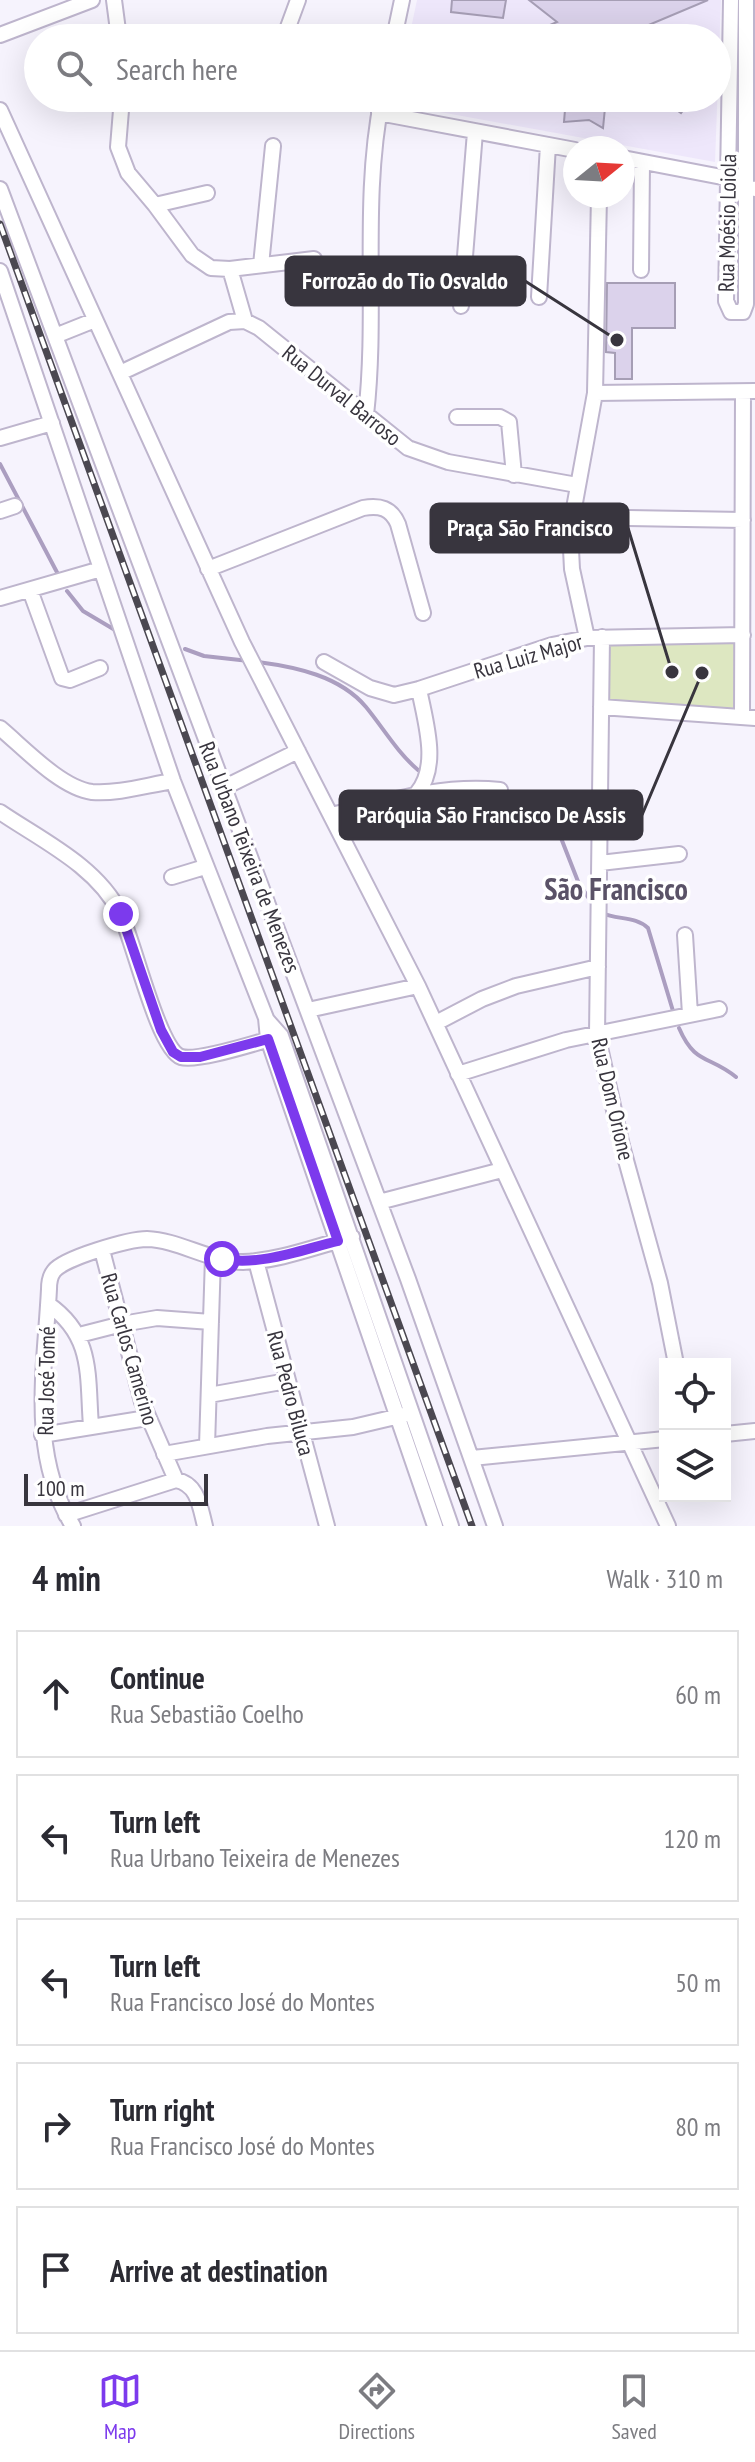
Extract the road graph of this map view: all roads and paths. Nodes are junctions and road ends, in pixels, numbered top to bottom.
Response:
1 (92, 0) edge
2 (114, 0) edge
3 (298, 0) edge
4 (402, 0) edge
5 (731, 0) edge
6 (746, 0) edge
7 (29, 24) edge
8 (117, 24) edge
9 (289, 24) edge
10 (397, 24) edge
11 (730, 24) edge
12 (24, 26) edge
13 (0, 35) edge
14 (0, 110) edge
15 (121, 112) edge
16 (728, 112) edge
17 (379, 113) joint
18 (475, 132) junction
19 (548, 145) junction
20 (273, 146) dead end
21 (563, 148) edge
22 (635, 161) edge
23 (642, 162) junction
24 (727, 178) junction
25 (750, 188) edge
26 (0, 189) edge
27 (207, 193) dead end
28 (155, 205) junction
29 (599, 208) edge
30 (314, 259) dead end
31 (261, 265) junction
32 (230, 269) junction
33 (641, 270) dead end
34 (0, 271) edge
35 (539, 297) dead end
36 (461, 306) dead end
37 (95, 320) junction
38 (245, 321) junction
39 (55, 336) junction
40 (120, 373) junction
41 (749, 392) edge
42 (595, 393) junction
43 (366, 415) junction
44 (457, 417) dead end
45 (52, 423) junction
46 (0, 438) edge
47 (514, 475) junction
48 (577, 485) junction
49 (15, 506) dead end
50 (0, 511) edge
51 (571, 517) junction
52 (743, 520) junction
53 (101, 569) junction
54 (208, 569) junction
55 (30, 590) junction
56 (0, 598) edge
57 (423, 613) dead end
58 (743, 635) junction
59 (595, 638) junction
60 (324, 662) dead end
61 (100, 668) dead end
62 (419, 689) junction
63 (601, 707) junction
64 (749, 717) edge
65 (0, 728) edge
66 (298, 751) junction
67 (173, 781) junction
68 (223, 788) junction
69 (500, 790) dead end
70 (417, 793) junction
71 (0, 812) edge
72 (331, 815) junction
73 (679, 854) dead end
74 (600, 863) junction
75 (205, 867) junction
76 (172, 877) dead end
77 (685, 935) dead end
78 (598, 967) junction
79 (418, 986) junction
80 (719, 1009) dead end
81 (308, 1010) junction
82 (690, 1014) junction
83 (436, 1023) junction
84 (597, 1034) junction
85 (274, 1037) junction
86 (458, 1074) junction
87 (502, 1170) junction
88 (379, 1202) junction
89 (345, 1239) junction
90 (102, 1250) junction
91 (213, 1257) junction
92 (256, 1261) junction
93 (48, 1304) junction
94 (211, 1322) junction
95 (122, 1324) junction
96 (79, 1335) junction
97 (675, 1358) edge
98 (287, 1381) junction
99 (209, 1395) junction
100 (404, 1415) junction
101 (147, 1418) junction
102 (91, 1426) junction
103 (755, 1431) edge
104 (301, 1432) junction
105 (731, 1433) edge
106 (42, 1435) junction
107 (659, 1440) edge
108 (630, 1443) junction
109 (207, 1446) junction
110 (164, 1454) junction
111 (472, 1458) junction
112 (176, 1480) junction
113 (70, 1520) edge
114 (205, 1526) edge
115 (327, 1526) edge
116 (435, 1526) edge
117 (451, 1526) edge
118 (495, 1526) edge
119 (668, 1526) edge

1 - 7 street
2 - 8 street
3 - 9 street
4 - 10 street
5 - 11 street, Rua Moésio Loiola
6 - 25 street, Rua Moésio Loiola
12 - 13 street
14 - 37 street
15 - 28 street
16 - 24 street, Rua Moésio Loiola
17 - 18 street
17 - 43 street
18 - 19 street
18 - 36 street
19 - 21 street
19 - 35 street
20 - 31 street
22 - 23 street
23 - 24 street
23 - 33 street
24 - 25 street
24 - 25 street, Rua Moésio Loiola
26 - 39 street, Rua Urbano Teixeira de Menezes
27 - 28 street
28 - 32 street
29 - 42 street, Rua Dom Orione
30 - 31 street
31 - 32 street
32 - 38 street
34 - 45 street, Rua Urbano Teixeira de Menezes
37 - 39 street
37 - 40 street
38 - 40 street
38 - 43 street, Rua Durval Barroso
39 - 68 street, Rua Urbano Teixeira de Menezes
40 - 54 street
41 - 42 street
41 - 52 street
42 - 48 street, Rua Dom Orione
43 - 47 street, Rua Durval Barroso
44 - 47 street
45 - 46 street
45 - 53 street, Rua Urbano Teixeira de Menezes
47 - 48 street, Rua Durval Barroso
48 - 51 street, Rua Dom Orione
49 - 50 street
51 - 52 street
51 - 59 street, Rua Dom Orione
52 - 58 street
53 - 55 street
53 - 67 street, Rua Urbano Teixeira de Menezes
54 - 57 street
54 - 66 street
55 - 56 street
55 - 61 street
58 - 59 street, Rua Luiz Major
58 - 64 street
59 - 62 street, Rua Luiz Major
59 - 63 street, Rua Dom Orione
60 - 62 street, Rua Luiz Major
62 - 70 street
63 - 64 street
63 - 74 street, Rua Dom Orione
65 - 67 street
66 - 68 street
66 - 72 street
67 - 75 street, Rua Urbano Teixeira de Menezes
68 - 81 street, Rua Urbano Teixeira de Menezes
69 - 70 street
70 - 72 street
71 - 85 street
72 - 79 street
73 - 74 street
74 - 78 street, Rua Dom Orione
75 - 76 street
75 - 85 street, Rua Urbano Teixeira de Menezes
77 - 82 street
78 - 83 street
78 - 84 street, Rua Dom Orione
79 - 81 street
79 - 83 street
80 - 82 street
81 - 88 street, Rua Urbano Teixeira de Menezes
82 - 84 street
83 - 86 street
84 - 86 street
84 - 97 street, Rua Dom Orione
85 - 89 street, Rua Urbano Teixeira de Menezes
86 - 87 street
87 - 88 street
87 - 108 street
88 - 111 street, Rua Urbano Teixeira de Menezes
89 - 92 street
89 - 100 street, Rua Urbano Teixeira de Menezes
90 - 91 street
90 - 93 street, Rua José Tomé
90 - 95 street, Rua Carlos Camerino
91 - 92 street
91 - 94 street
92 - 98 street, Rua Pedro Biluca
93 - 96 street
93 - 106 street, Rua José Tomé
94 - 95 street
94 - 99 street
95 - 96 street
95 - 101 street, Rua Carlos Camerino
96 - 102 street
98 - 99 street
98 - 104 street, Rua Pedro Biluca
99 - 109 street
100 - 104 street
100 - 116 street, Rua Urbano Teixeira de Menezes
100 - 117 street, Rua Urbano Teixeira de Menezes
101 - 102 street
101 - 110 street, Rua Carlos Camerino
102 - 106 street
103 - 105 street
104 - 109 street
104 - 115 street, Rua Pedro Biluca
106 - 113 street, Rua José Tomé
107 - 108 street
108 - 111 street
108 - 119 street
109 - 110 street
110 - 112 street, Rua Carlos Camerino
111 - 118 street, Rua Urbano Teixeira de Menezes
112 - 113 street
112 - 114 street, Rua Carlos Camerino

